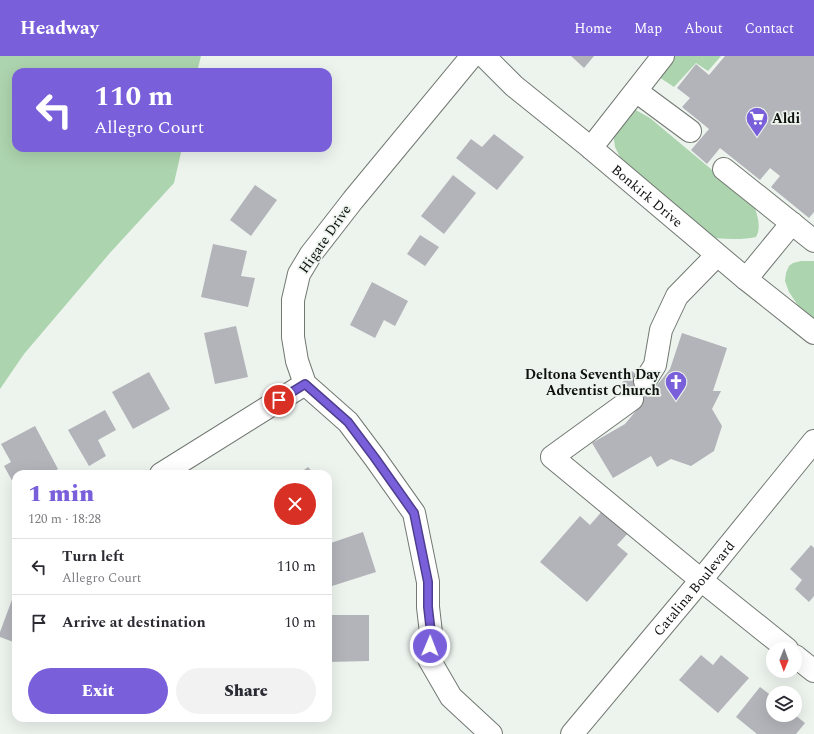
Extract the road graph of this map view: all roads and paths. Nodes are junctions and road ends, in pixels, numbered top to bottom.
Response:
1 (472, 56) edge
2 (484, 56) edge
3 (663, 56) edge
4 (636, 91) junction
5 (690, 131) dead end
6 (591, 148) junction
7 (724, 169) dead end
8 (792, 223) junction
9 (814, 241) edge
10 (717, 255) junction
11 (746, 279) junction
12 (814, 333) edge
13 (645, 381) dead end
14 (305, 384) junction
15 (632, 399) dead end
16 (814, 442) edge
17 (166, 470) edge
18 (701, 580) junction
19 (778, 642) edge
20 (802, 662) edge
21 (814, 671) edge
22 (491, 734) edge
23 (572, 734) edge

1 - 14 street, Higate Drive
2 - 6 street, Bonkirk Drive
3 - 4 street
4 - 5 street
4 - 6 street
6 - 10 street, Bonkirk Drive
7 - 8 street
8 - 9 street
8 - 11 street
10 - 11 street, Bonkirk Drive
10 - 13 street
11 - 12 street, Bonkirk Drive
14 - 17 street
14 - 22 street, Higate Drive
15 - 18 street
16 - 18 street, Catalina Boulevard
18 - 19 street
18 - 23 street, Catalina Boulevard
20 - 21 street

